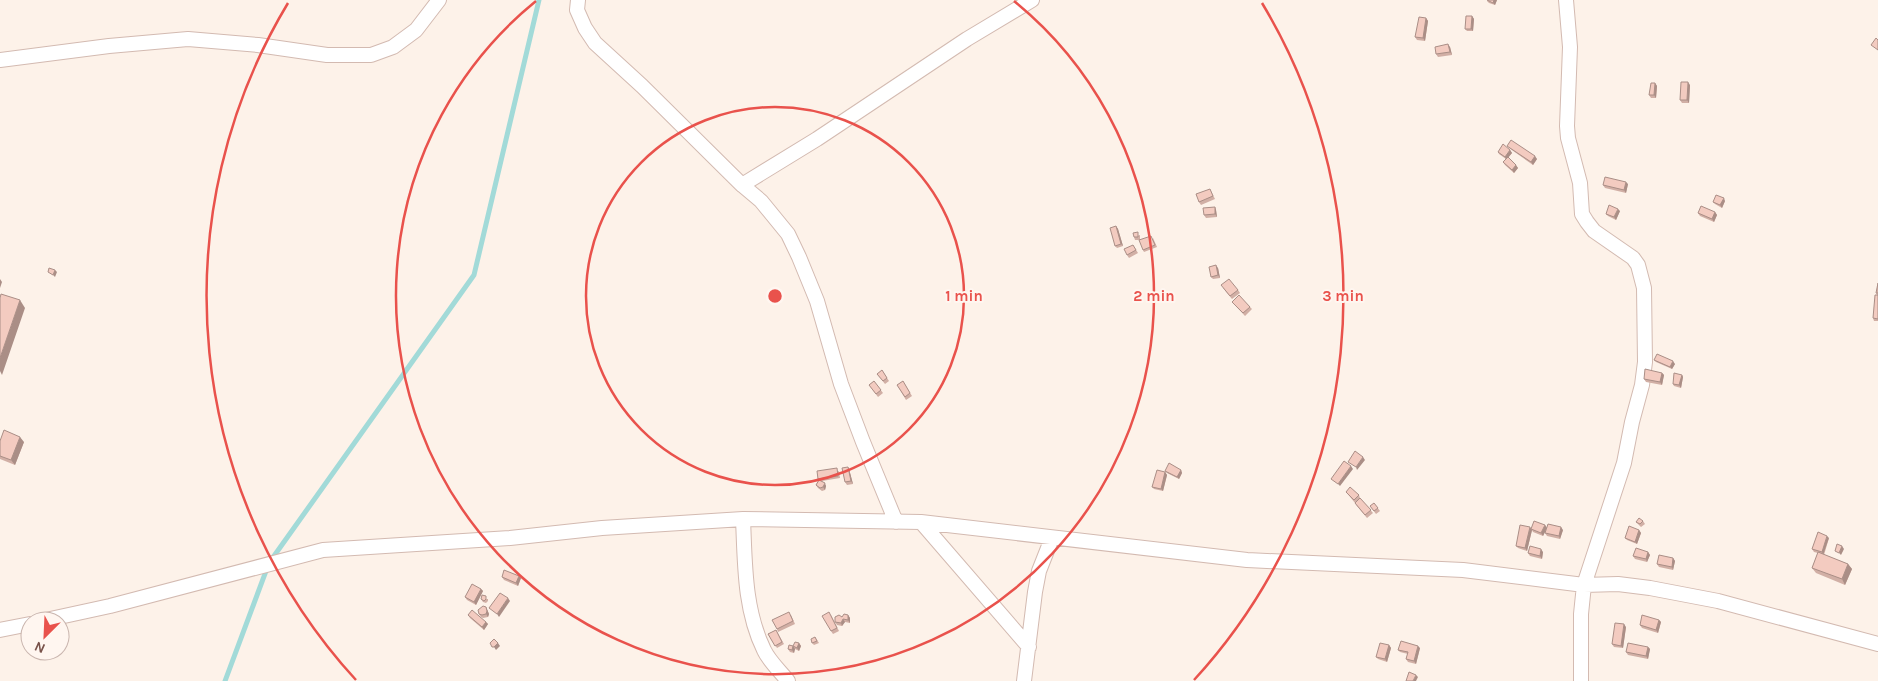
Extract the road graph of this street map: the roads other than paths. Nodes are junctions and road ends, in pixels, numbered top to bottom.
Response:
1 (438, 0) edge
2 (578, 0) edge
3 (1032, 0) edge
4 (1566, 0) edge
5 (0, 60) edge
6 (742, 185) junction
7 (743, 519) junction
8 (896, 522) junction
9 (921, 522) junction
10 (1052, 538) junction
11 (1584, 585) junction
12 (70, 615) edge
13 (20, 626) edge
14 (0, 630) edge
15 (1878, 644) edge
16 (1029, 647) junction
17 (788, 681) edge
18 (1024, 681) edge
19 (1581, 681) edge

1 - 5 street
2 - 6 street
3 - 6 street
4 - 11 street
6 - 8 street
7 - 8 street
7 - 12 street
7 - 17 street
8 - 9 street
9 - 10 street
9 - 16 street
10 - 11 street
10 - 16 street
11 - 15 street
11 - 19 street
13 - 14 street
16 - 18 street

